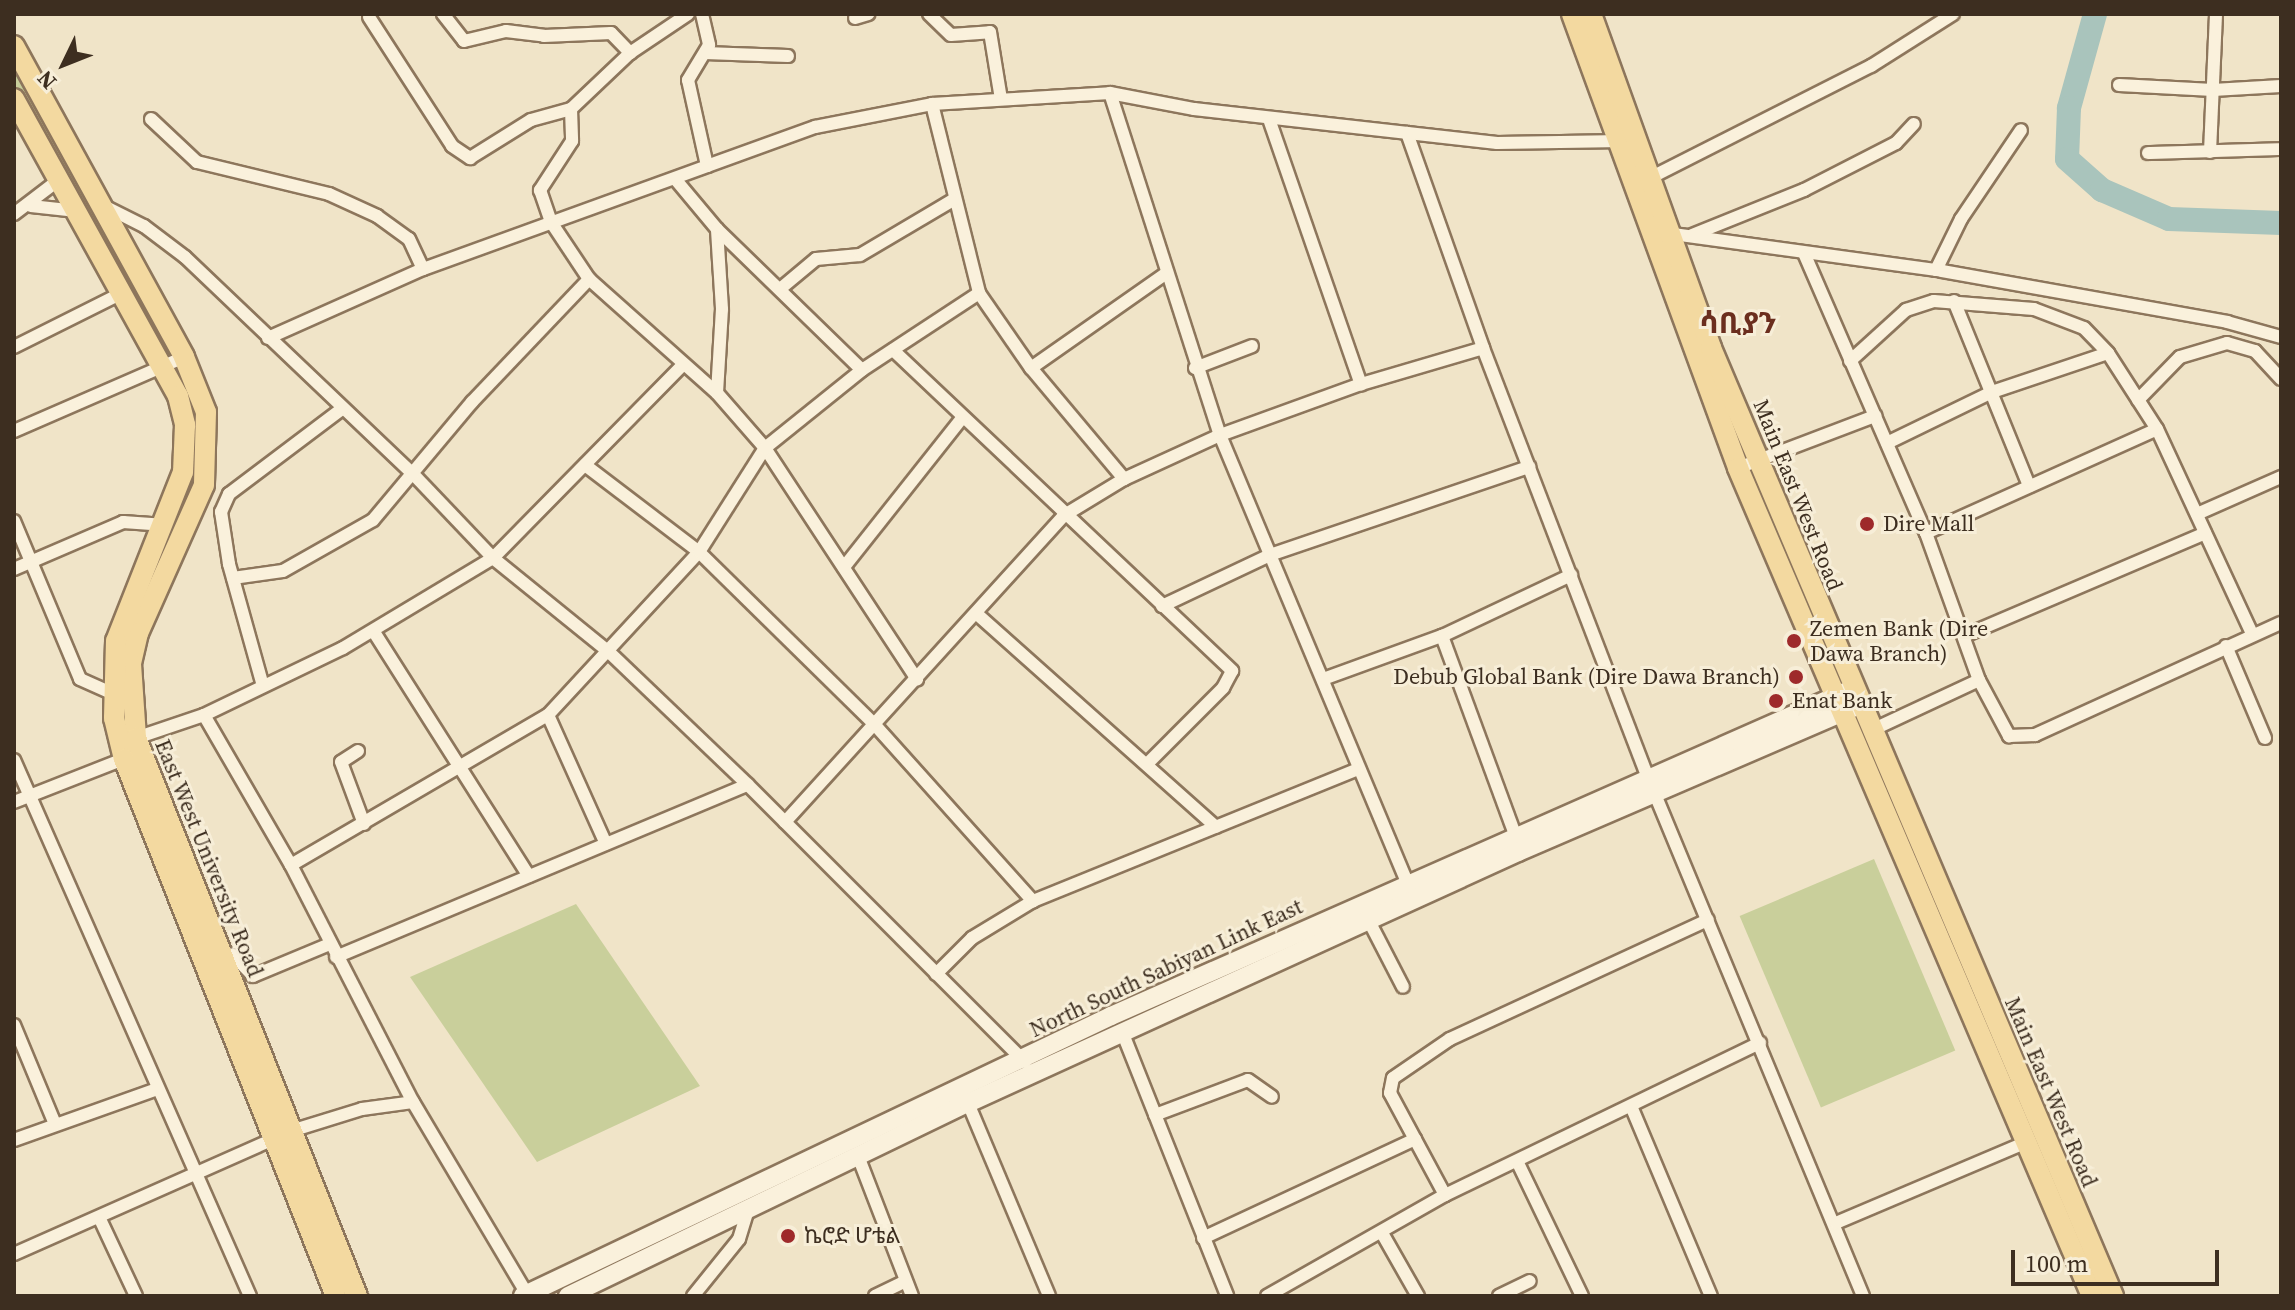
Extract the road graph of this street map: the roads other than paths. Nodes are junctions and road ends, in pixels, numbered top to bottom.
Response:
1 (443, 14) edge
2 (688, 14) edge
3 (702, 14) edge
4 (929, 14) edge
5 (1572, 14) edge
6 (1953, 14) edge
7 (2216, 14) edge
8 (369, 17) dead end
9 (1590, 28) edge
10 (16, 49) edge
11 (630, 53) junction
12 (705, 53) junction
13 (788, 56) dead end
14 (2119, 85) dead end
15 (2281, 86) edge
16 (2213, 90) junction
17 (1110, 93) junction
18 (14, 99) edge
19 (1001, 99) junction
20 (932, 104) junction
21 (571, 109) junction
22 (151, 119) dead end
23 (1269, 119) junction
24 (1914, 124) dead end
25 (2021, 130) dead end
26 (1407, 133) junction
27 (1628, 141) junction
28 (2281, 149) edge
29 (2210, 152) junction
30 (2148, 153) dead end
31 (707, 166) junction
32 (1652, 177) junction
33 (60, 179) junction
34 (676, 180) junction
35 (953, 200) junction
36 (99, 204) junction
37 (31, 206) junction
38 (77, 211) junction
39 (14, 214) edge
40 (551, 222) junction
41 (717, 229) junction
42 (1681, 235) junction
43 (1804, 253) junction
44 (423, 269) junction
45 (1936, 270) junction
46 (1165, 274) junction
47 (589, 279) junction
48 (780, 289) junction
49 (122, 293) junction
50 (979, 293) junction
51 (1954, 301) junction
52 (2281, 337) edge
53 (268, 338) junction
54 (1252, 346) dead end
55 (14, 347) edge
56 (1483, 348) junction
57 (893, 350) junction
58 (2108, 353) junction
59 (184, 357) junction
60 (1850, 361) junction
61 (164, 366) junction
62 (682, 366) junction
63 (1031, 368) junction
64 (1195, 368) junction
65 (862, 370) junction
66 (2281, 379) edge
67 (1361, 384) junction
68 (1992, 392) junction
69 (717, 393) junction
70 (2138, 400) junction
71 (342, 409) junction
72 (1875, 416) junction
73 (962, 418) junction
74 (2157, 429) junction
75 (14, 431) edge
76 (1220, 435) junction
77 (1887, 443) junction
78 (765, 448) junction
79 (1758, 461) junction
80 (585, 465) junction
81 (1529, 467) junction
82 (1738, 468) junction
83 (414, 475) junction
84 (2281, 477) edge
85 (1124, 479) junction
86 (2029, 486) junction
87 (2197, 514) junction
88 (1063, 516) junction
89 (14, 521) edge
90 (162, 525) junction
91 (1926, 533) junction
92 (2205, 533) junction
93 (699, 552) junction
94 (1270, 555) junction
95 (493, 558) junction
96 (31, 559) junction
97 (844, 567) junction
98 (14, 569) edge
99 (1571, 575) junction
100 (233, 578) junction
101 (1162, 606) junction
102 (977, 614) junction
103 (2281, 623) edge
104 (374, 632) junction
105 (2252, 634) junction
106 (1442, 636) junction
107 (1964, 636) junction
108 (2226, 646) junction
109 (609, 652) junction
110 (917, 679) junction
111 (1323, 679) junction
112 (1979, 680) junction
113 (263, 686) junction
114 (112, 693) junction
115 (1847, 701) junction
116 (204, 715) junction
117 (548, 715) junction
118 (875, 725) junction
119 (1872, 730) junction
120 (2265, 738) dead end
121 (126, 747) junction
122 (358, 751) dead end
123 (14, 760) edge
124 (1148, 763) junction
125 (460, 770) junction
126 (1356, 770) junction
127 (1651, 784) junction
128 (748, 785) junction
129 (1888, 790) junction
130 (30, 795) junction
131 (14, 802) edge
132 (785, 822) junction
133 (364, 824) junction
134 (1216, 827) junction
135 (1515, 834) junction
136 (606, 844) junction
137 (291, 865) junction
138 (529, 876) junction
139 (1411, 893) junction
140 (1033, 901) junction
141 (1708, 920) junction
142 (1369, 921) junction
143 (330, 944) junction
144 (221, 953) junction
145 (336, 957) junction
146 (936, 974) junction
147 (1403, 987) dead end
148 (14, 1025) edge
149 (1123, 1034) junction
150 (1760, 1043) junction
151 (1029, 1067) junction
152 (2008, 1076) junction
153 (157, 1089) junction
154 (1272, 1097) dead end
155 (413, 1102) junction
156 (968, 1103) junction
157 (1631, 1106) junction
158 (1155, 1115) junction
159 (55, 1124) junction
160 (282, 1135) junction
161 (1415, 1139) junction
162 (14, 1140) edge
163 (2027, 1142) junction
164 (858, 1156) junction
165 (1517, 1161) junction
166 (2045, 1163) junction
167 (198, 1173) junction
168 (801, 1173) junction
169 (1445, 1195) junction
170 (749, 1207) junction
171 (99, 1217) junction
172 (1836, 1223) junction
173 (1382, 1233) junction
174 (1203, 1238) junction
175 (14, 1254) edge
176 (906, 1281) junction
177 (1530, 1281) dead end
178 (525, 1295) edge
179 (1860, 1295) edge
180 (136, 1296) edge
181 (250, 1296) edge
182 (336, 1296) edge
183 (357, 1296) edge
184 (568, 1296) edge
185 (693, 1296) edge
186 (875, 1296) edge
187 (912, 1296) edge
188 (1049, 1296) edge
189 (1227, 1296) edge
190 (1267, 1296) edge
191 (1418, 1296) edge
192 (1499, 1296) edge
193 (1582, 1296) edge
194 (1711, 1296) edge
195 (2092, 1296) edge
196 (2113, 1296) edge

1 - 11 street
2 - 11 street
3 - 12 street
4 - 19 street
5 - 9 main road, Main East West Road
6 - 32 street
7 - 16 street
8 - 21 street
9 - 27 main road, Main East West Road
10 - 36 main road, East West University Road
11 - 21 street
12 - 13 street
12 - 31 street
14 - 16 street
15 - 16 street
16 - 29 street
17 - 19 street
17 - 23 street
17 - 46 street
18 - 33 main road, East West University Road
19 - 20 street
20 - 31 street
20 - 35 street
21 - 40 street
22 - 44 street
23 - 26 street
23 - 67 street
24 - 42 street
25 - 45 street
26 - 27 street
26 - 56 street
27 - 32 main road, Main East West Road
27 - 82 main road, Main East West Road
28 - 29 street
29 - 30 street
31 - 34 street
32 - 42 main road, Main East West Road
33 - 37 street
33 - 38 main road, East West University Road
34 - 40 street
34 - 41 street
35 - 48 street
35 - 50 street
36 - 53 street
36 - 59 main road, East West University Road
37 - 38 street
37 - 39 street
38 - 49 main road, East West University Road
40 - 44 street
40 - 47 street
41 - 48 street
41 - 69 street
42 - 43 street
42 - 79 main road, Main East West Road
43 - 45 street
43 - 60 street
44 - 53 street
45 - 52 street
46 - 63 street
46 - 64 street
47 - 62 street
47 - 83 street
48 - 65 street
49 - 55 street
49 - 61 main road, East West University Road
50 - 57 street
50 - 63 street
51 - 58 street
51 - 60 street
51 - 68 street
53 - 71 street
54 - 64 street
56 - 67 street
56 - 81 street
57 - 65 street
57 - 73 street
58 - 68 street
58 - 70 street
59 - 61 street
59 - 121 main road, East West University Road
60 - 72 street
61 - 75 street
61 - 90 main road, East West University Road
62 - 69 street
62 - 80 street
63 - 85 street
64 - 76 street
65 - 78 street
66 - 70 street
67 - 76 street
68 - 77 street
68 - 86 street
69 - 78 street
70 - 74 street
71 - 83 street
71 - 100 street
72 - 77 street
72 - 79 street
73 - 88 street
73 - 97 street
74 - 86 street
74 - 87 street
76 - 85 street
76 - 94 street
77 - 91 street
78 - 93 street
78 - 97 street
79 - 82 street
79 - 115 main road, Main East West Road
80 - 93 street
80 - 95 street
81 - 94 street
81 - 99 street
82 - 115 main road, Main East West Road
83 - 95 street
83 - 100 street
84 - 87 street
85 - 88 street
86 - 91 street
87 - 92 street
88 - 101 street
88 - 102 street
89 - 96 street
90 - 96 street
90 - 114 main road, East West University Road
91 - 107 street
92 - 105 street
92 - 107 street
93 - 109 street
93 - 118 street
94 - 101 street
94 - 111 street
95 - 104 street
95 - 109 street
96 - 98 street
96 - 114 street
97 - 110 street
99 - 106 street
99 - 127 street
100 - 113 street
101 - 124 street
102 - 110 street
102 - 124 street
103 - 105 street
104 - 113 street
104 - 125 street
105 - 108 street
106 - 111 street
106 - 135 street
107 - 112 street
108 - 112 street
108 - 120 street
109 - 117 street
109 - 128 street
110 - 118 street
111 - 126 street
112 - 119 street
113 - 116 street
114 - 121 main road, East West University Road
115 - 119 main road, Main East West Road
115 - 127 main road, North South Sabiyan Link East
115 - 129 main road, Main East West Road
116 - 121 street
116 - 137 street
117 - 125 street
117 - 136 street
118 - 132 street
118 - 140 street
119 - 129 main road, Main East West Road
121 - 130 street
121 - 144 main road, East West University Road
121 - 160 main road, East West University Road
122 - 133 street
123 - 130 street
124 - 134 street
125 - 133 street
125 - 138 street
126 - 134 street
126 - 139 street
127 - 135 main road, North South Sabiyan Link East
127 - 139 main road, North South Sabiyan Link East
127 - 141 street
128 - 132 street
128 - 136 street
129 - 152 main road, Main East West Road
130 - 131 street
130 - 153 street
132 - 146 street
133 - 137 street
134 - 140 street
135 - 139 main road, North South Sabiyan Link East
136 - 138 street
137 - 143 street
138 - 145 street
139 - 142 main road, North South Sabiyan Link East
139 - 151 main road, North South Sabiyan Link East
140 - 146 street
141 - 150 street
141 - 161 street
142 - 147 street
142 - 149 main road, North South Sabiyan Link East
143 - 144 street
143 - 145 street
144 - 160 main road, East West University Road
145 - 155 street
146 - 151 street
148 - 159 street
149 - 151 main road, North South Sabiyan Link East
149 - 158 street
150 - 157 street
150 - 172 street
151 - 156 main road, North South Sabiyan Link East
151 - 168 main road, North South Sabiyan Link East
152 - 163 main road, Main East West Road
152 - 166 main road, Main East West Road
153 - 159 street
153 - 167 street
154 - 158 street
155 - 160 street
155 - 178 street
156 - 164 main road, North South Sabiyan Link East
156 - 188 street
157 - 165 street
157 - 194 street
158 - 174 street
159 - 162 street
160 - 167 street
160 - 182 main road, East West University Road
160 - 183 main road, East West University Road
161 - 169 street
161 - 174 street
163 - 166 main road, Main East West Road
163 - 172 street
164 - 168 main road, North South Sabiyan Link East
164 - 176 street
165 - 169 street
165 - 193 street
166 - 195 main road, Main East West Road
166 - 196 main road, Main East West Road
167 - 171 street
167 - 181 street
168 - 170 main road, North South Sabiyan Link East
168 - 178 main road, North South Sabiyan Link East
169 - 173 street
170 - 184 main road, North South Sabiyan Link East
170 - 185 street
171 - 175 street
171 - 180 street
172 - 179 street
173 - 190 street
173 - 191 street
174 - 189 street
176 - 186 street
176 - 187 street
177 - 192 street

